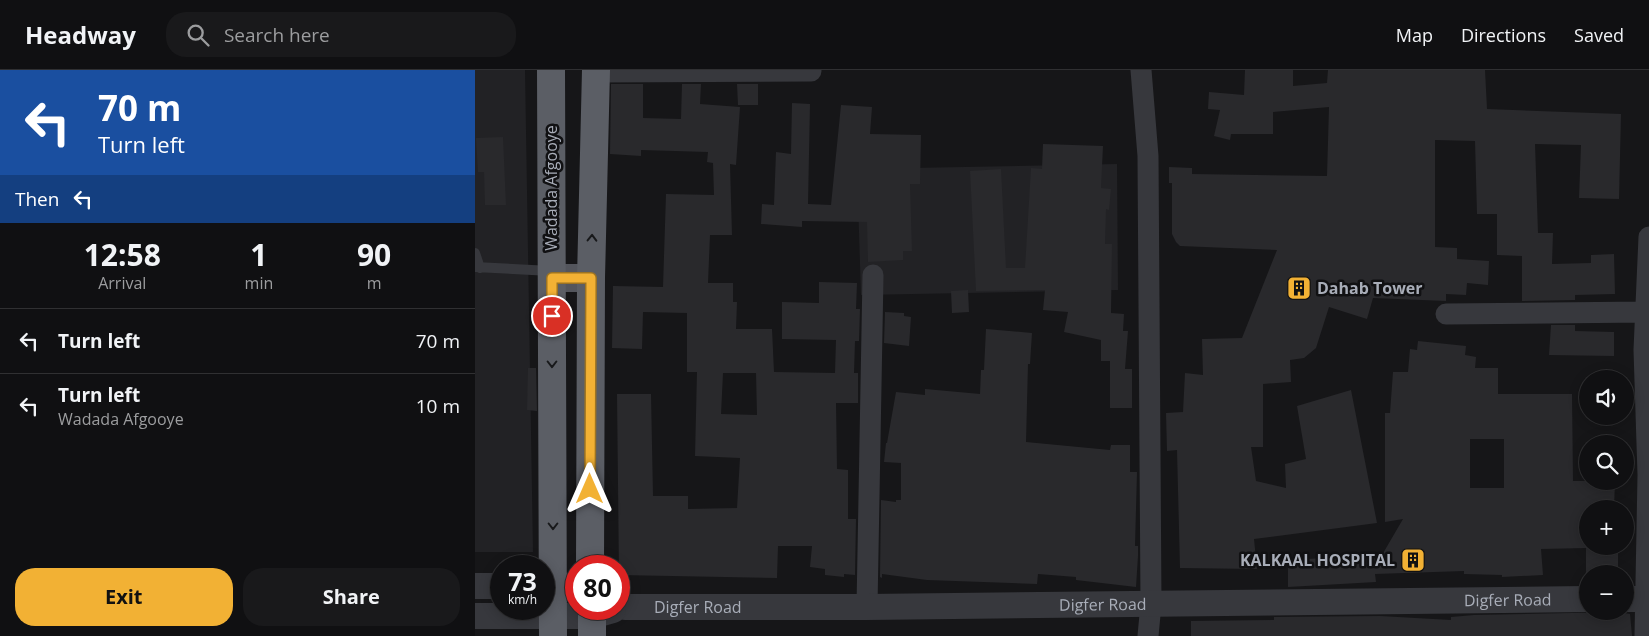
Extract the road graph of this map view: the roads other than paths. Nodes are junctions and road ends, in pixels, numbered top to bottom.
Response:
1 (551, 70) edge
2 (1141, 70) edge
3 (596, 71) edge
4 (811, 71) edge
5 (1649, 237) edge
6 (475, 253) edge
7 (477, 269) edge
8 (552, 274) junction
9 (873, 275) dead end
10 (591, 278) junction
11 (1645, 312) junction
12 (1446, 314) dead end
13 (1647, 350) edge
14 (590, 555) edge
15 (558, 585) edge
16 (475, 586) edge
17 (490, 586) edge
18 (1639, 599) edge
19 (1579, 600) edge
20 (1151, 604) junction
21 (867, 606) junction
22 (630, 607) edge
23 (475, 616) edge
24 (592, 620) edge
25 (553, 626) edge
26 (1148, 636) edge
27 (1645, 636) edge

1 - 8 highway, Wadada Afgooye
2 - 20 street
3 - 4 street
10 -> 3 highway
5 - 11 street
6 - 7 lane
7 - 8 lane
8 - 10 main road
8 -> 15 highway, Wadada Afgooye
9 - 21 street
10 - 14 highway
11 - 12 street
11 - 13 street
13 - 18 street
15 - 25 highway, Wadada Afgooye
16 - 17 street
18 - 27 street
19 - 20 street, Digfer Road
20 - 21 street, Digfer Road
20 - 26 street
21 - 22 street, Digfer Road
23 - 25 street
24 - 25 street

